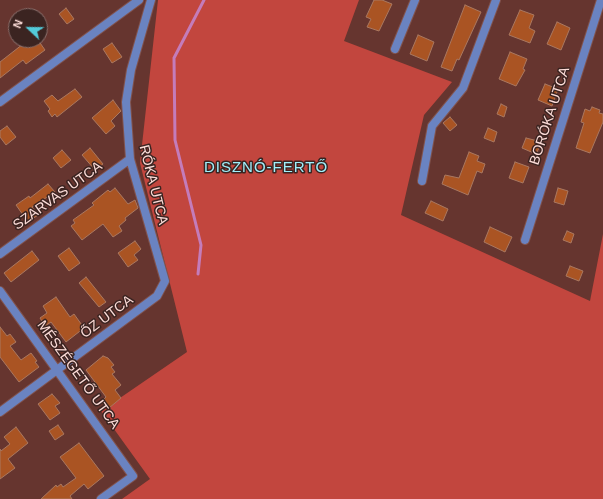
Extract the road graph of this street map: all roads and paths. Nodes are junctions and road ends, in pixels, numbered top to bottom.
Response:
1 (139, 0) edge
2 (151, 0) edge
3 (415, 0) edge
4 (496, 0) edge
5 (601, 0) edge
6 (395, 49) dead end
7 (0, 102) edge
8 (130, 160) junction
9 (422, 181) dead end
10 (525, 240) dead end
11 (0, 254) edge
12 (165, 281) joint
13 (0, 291) edge
14 (58, 370) junction
15 (0, 412) edge
16 (101, 499) edge

1 - 7 street
2 - 8 street, RÓKA UTCA
3 - 6 street
4 - 9 street
5 - 10 street, BORÓKA UTCA
8 - 11 street, SZARVAS UTCA
8 - 12 street, RÓKA UTCA
12 - 14 street, ŐZ UTCA
13 - 14 street, MÉSZÉGETŐ UTCA
14 - 15 street, ŐZ UTCA
14 - 16 street, MÉSZÉGETŐ UTCA

